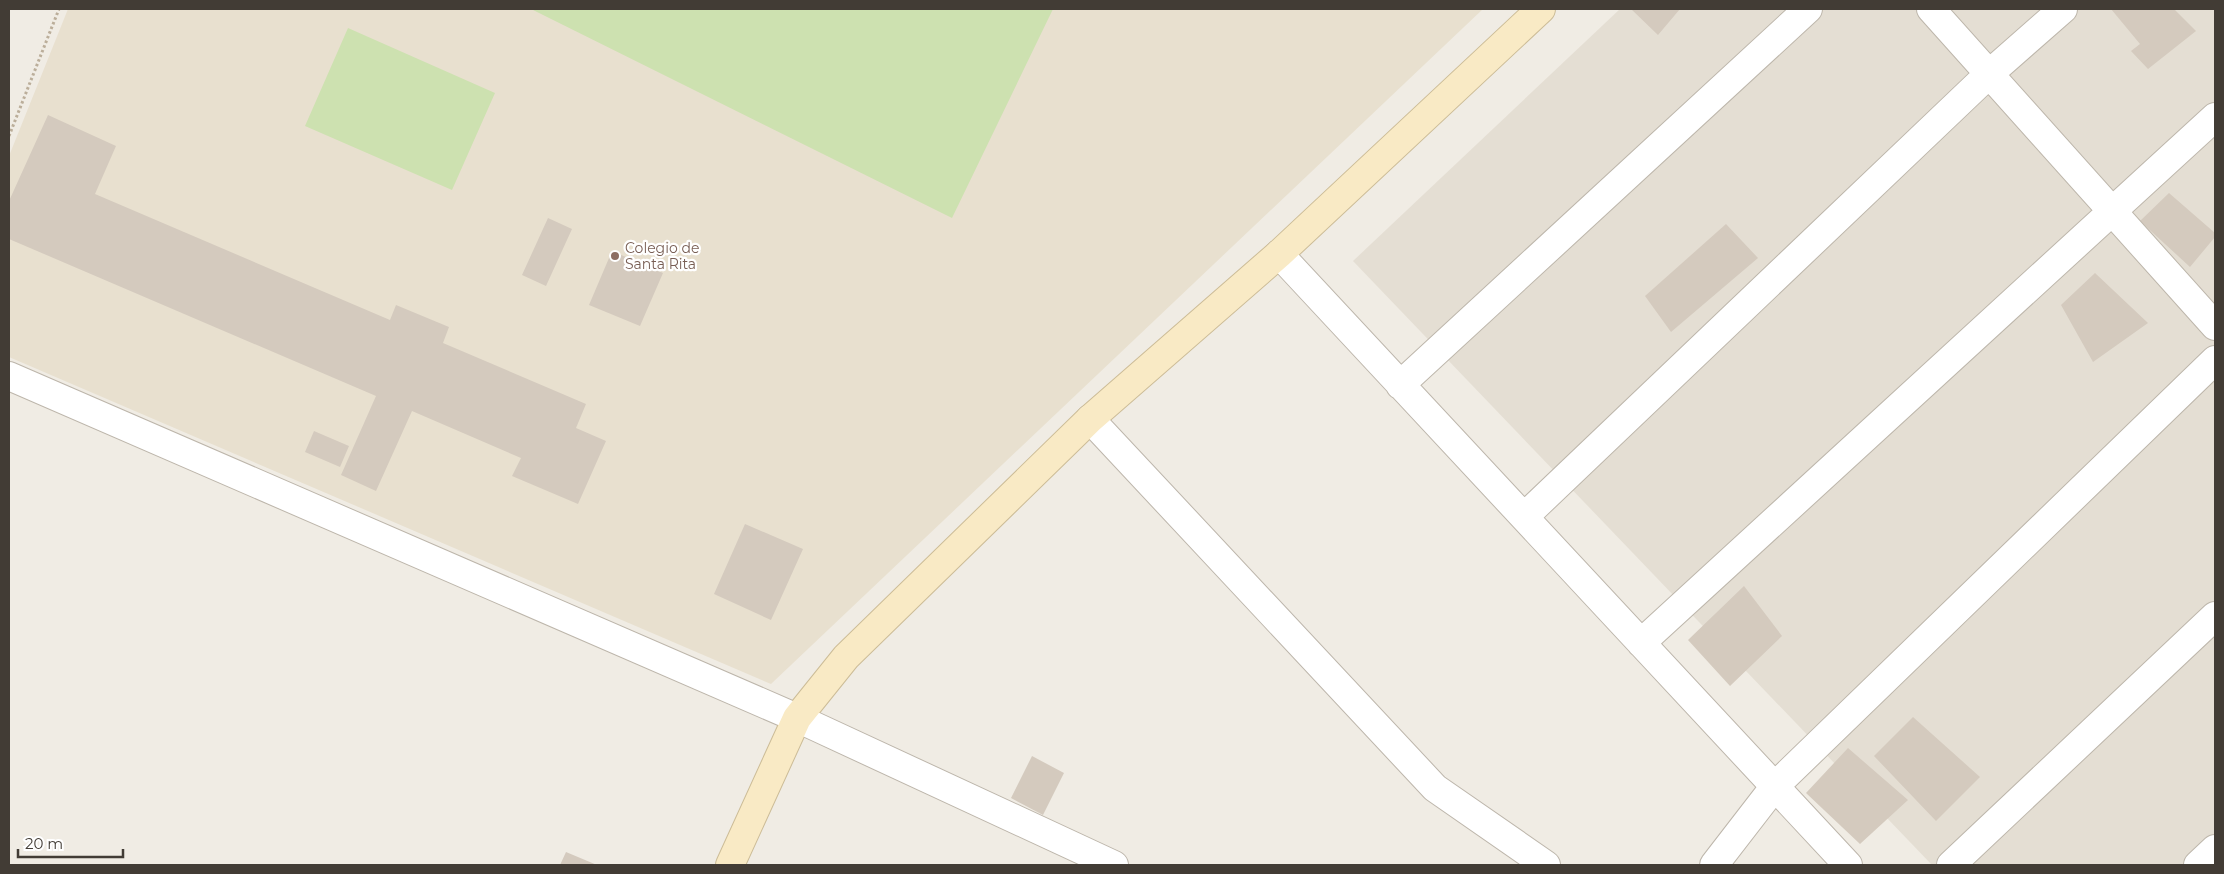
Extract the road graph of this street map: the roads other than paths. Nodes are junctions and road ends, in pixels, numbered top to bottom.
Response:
1 (1541, 9) edge
2 (1808, 9) edge
3 (1931, 9) edge
4 (2063, 9) edge
5 (1989, 74) junction
6 (2215, 117) edge
7 (2113, 212) junction
8 (1280, 254) junction
9 (2215, 326) edge
10 (2215, 360) edge
11 (9, 376) edge
12 (1400, 384) junction
13 (1090, 419) junction
14 (1524, 517) junction
15 (2215, 616) edge
16 (1641, 643) junction
17 (797, 718) junction
18 (1775, 786) junction
19 (2215, 849) edge
20 (730, 865) edge
21 (1114, 865) edge
22 (1546, 865) edge
23 (1714, 865) edge
24 (1848, 865) edge
25 (1952, 865) edge
26 (2198, 865) edge

1 - 8 street
2 - 12 street
3 - 5 street
4 - 5 street
5 - 7 street
5 - 14 street
6 - 7 street
7 - 9 street
7 - 16 street
8 - 12 street
8 - 13 street
10 - 18 street
11 - 17 street
12 - 14 street
13 - 17 street
13 - 22 street
14 - 16 street
15 - 25 street
16 - 18 street
17 - 20 street
17 - 21 street
18 - 23 street
18 - 24 street
19 - 26 street

